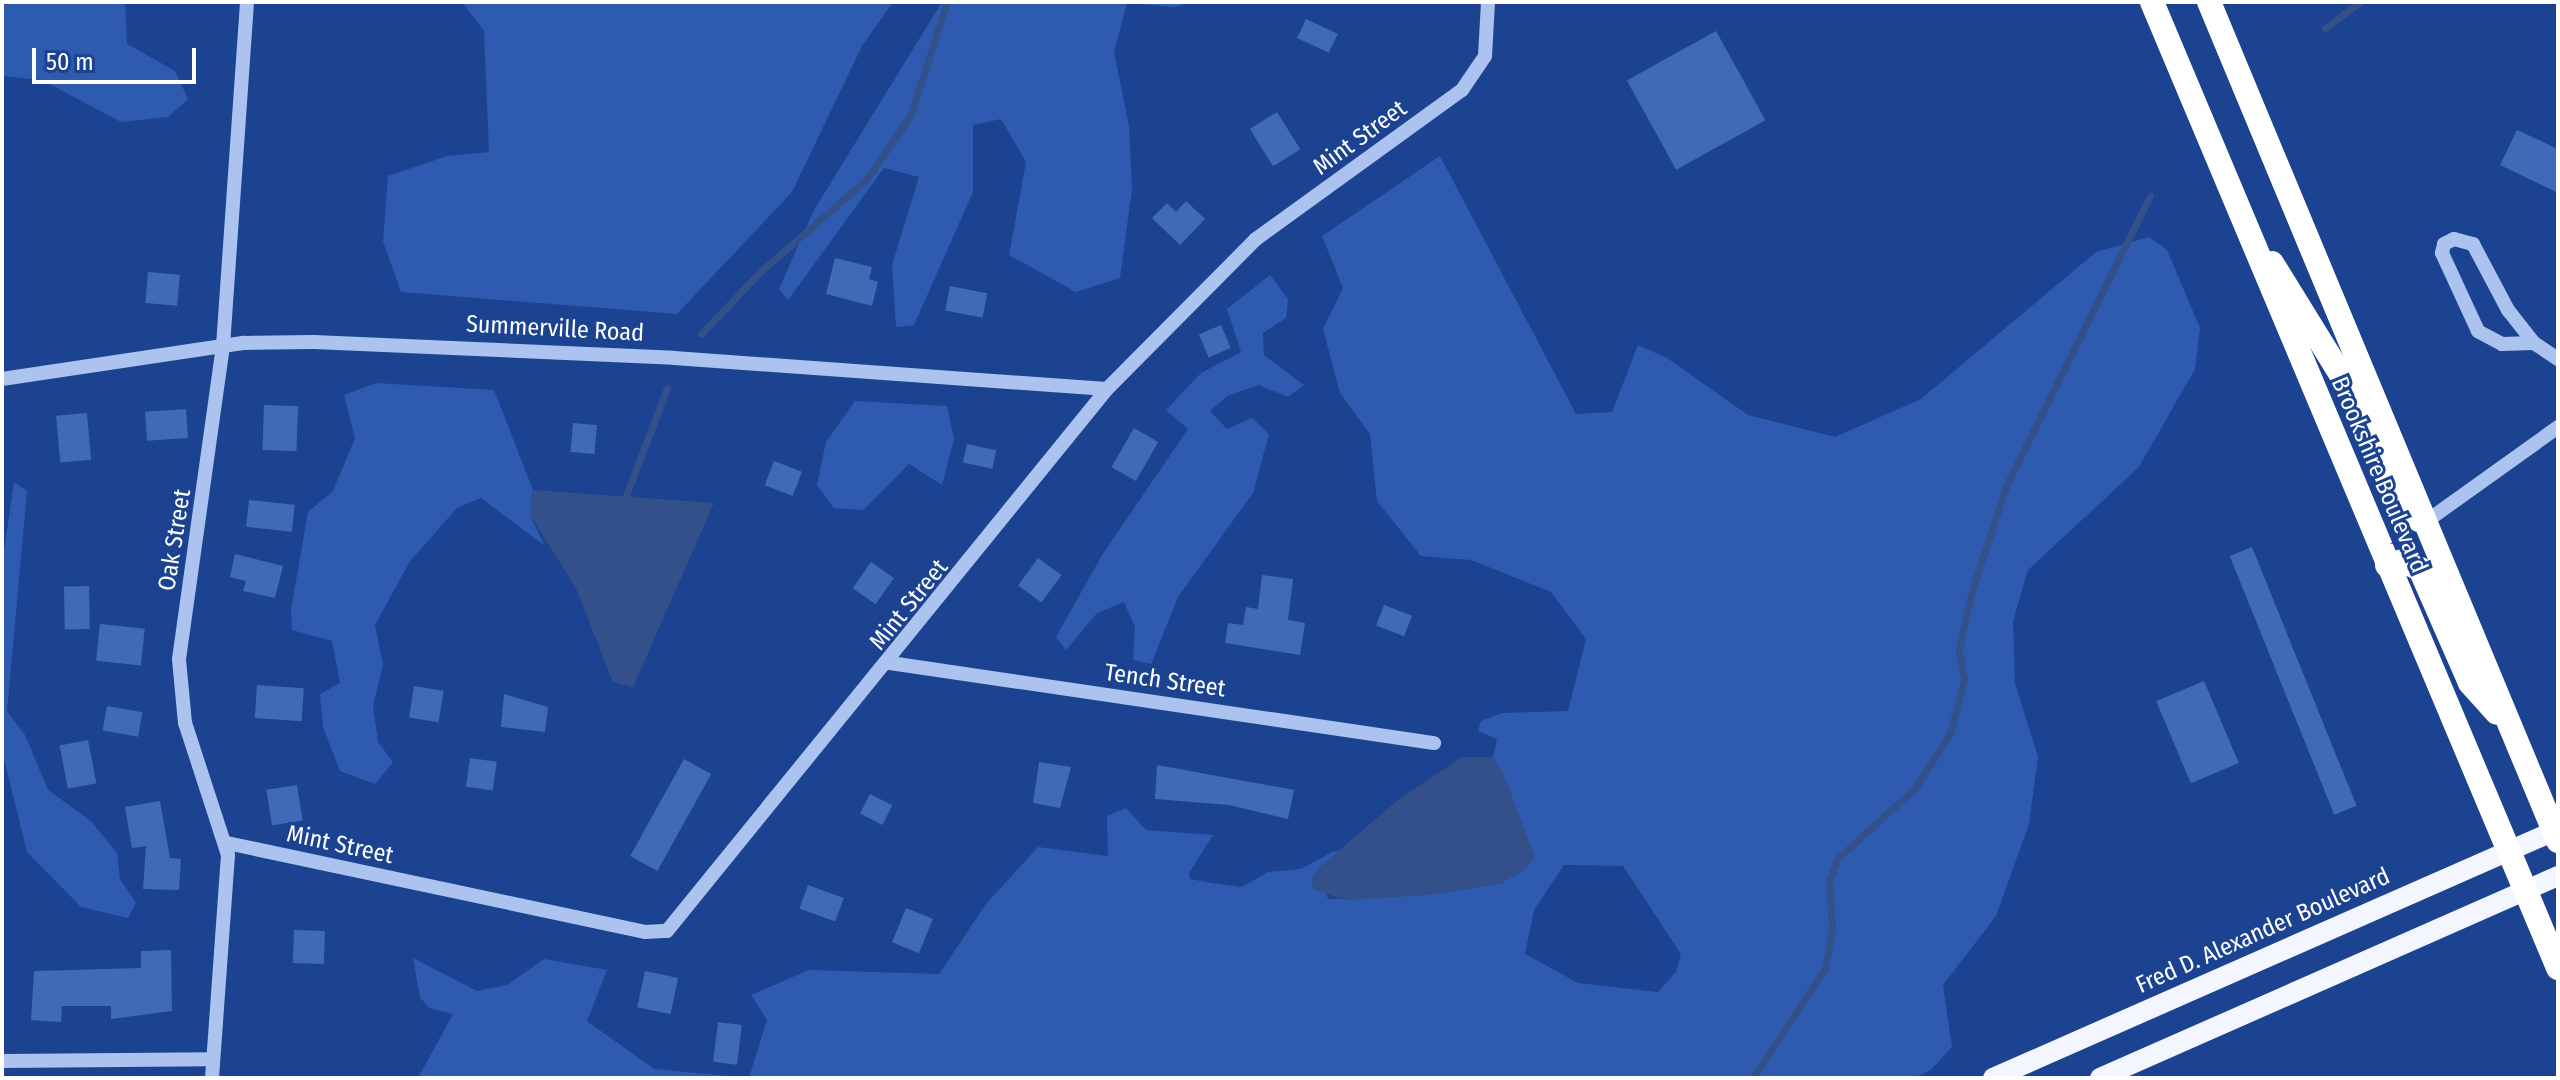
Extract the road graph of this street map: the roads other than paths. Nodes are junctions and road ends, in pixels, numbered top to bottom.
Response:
1 (247, 2) edge
2 (1488, 2) edge
3 (2152, 2) edge
4 (2209, 2) edge
5 (2237, 207) junction
6 (2534, 343) junction
7 (223, 346) junction
8 (2558, 359) edge
9 (2, 379) edge
10 (1107, 389) junction
11 (2558, 427) edge
12 (2424, 523) junction
13 (2387, 565) junction
14 (890, 663) junction
15 (2510, 727) junction
16 (1434, 743) dead end
17 (2556, 836) edge
18 (227, 843) junction
19 (2509, 852) junction
20 (2558, 876) edge
21 (2526, 890) junction
22 (2558, 968) edge
23 (212, 1059) junction
24 (2, 1061) edge
25 (212, 1078) edge
26 (1993, 1078) edge
27 (2100, 1078) edge

1 - 7 street, Oak Street
2 - 10 street, Mint Street
3 - 5 highway, Brookshire Boulevard
4 - 12 highway, Brookshire Boulevard
5 - 12 highway
5 - 13 highway, Brookshire Boulevard
6 - 6 street
6 - 8 street
7 - 9 street, Summerville Road
7 - 10 street, Summerville Road
7 - 18 street, Oak Street
10 - 14 street, Mint Street
11 - 12 street
12 - 15 highway, Brookshire Boulevard
13 - 15 highway
13 - 19 highway, Brookshire Boulevard
14 - 16 street, Tench Street
14 - 18 street, Mint Street
15 - 17 highway, Brookshire Boulevard
17 - 19 main road, Fred D. Alexander Boulevard
18 - 23 street, Oak Street
19 - 21 highway, Brookshire Boulevard
19 - 26 main road, Fred D. Alexander Boulevard
20 - 21 main road
21 - 22 highway, Brookshire Boulevard
21 - 27 main road
23 - 24 street
23 - 25 street, Oak Street

